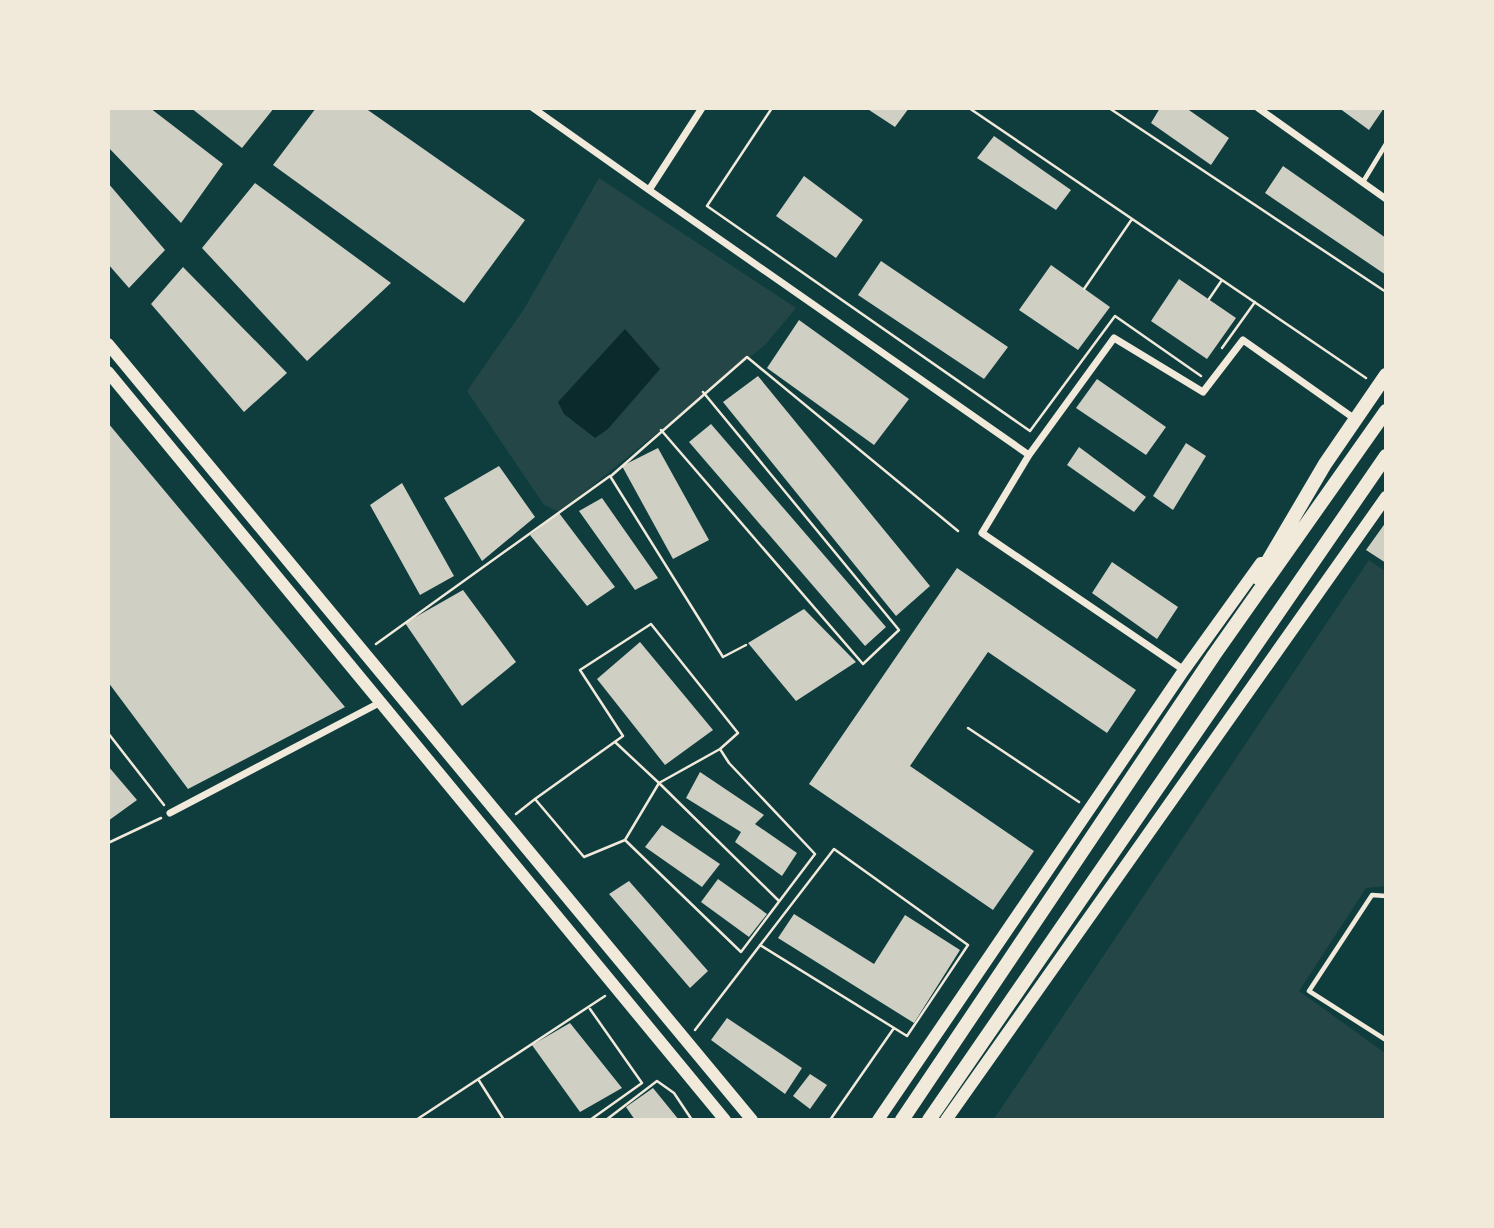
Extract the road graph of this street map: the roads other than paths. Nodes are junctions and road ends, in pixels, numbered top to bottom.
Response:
1 (533, 108) edge
2 (702, 108) edge
3 (1258, 108) edge
4 (1385, 144) edge
5 (1363, 183) junction
6 (649, 190) junction
7 (1385, 199) edge
8 (108, 344) edge
9 (108, 372) edge
10 (1381, 381) edge
11 (1385, 411) edge
12 (1355, 419) junction
13 (1028, 455) junction
14 (1385, 456) edge
15 (1385, 497) edge
16 (1214, 655) junction
17 (1184, 670) junction
18 (381, 702) junction
19 (170, 813) road end
20 (1385, 896) edge
21 (1385, 1040) edge
22 (725, 1119) edge
23 (752, 1119) edge
24 (878, 1119) edge
25 (902, 1119) edge
26 (929, 1119) edge
27 (946, 1119) edge

1 - 6 street
2 - 6 street
3 - 5 street
4 - 5 lane
5 - 7 street
6 - 13 street
8 - 23 main road
9 - 18 main road
10 - 12 highway
10 - 17 main road
11 - 16 highway
12 - 13 street
12 - 16 highway
13 - 17 street
14 - 26 highway
15 - 27 main road
16 - 25 highway
17 - 24 main road
18 - 19 street
18 - 22 main road
20 - 21 lane

